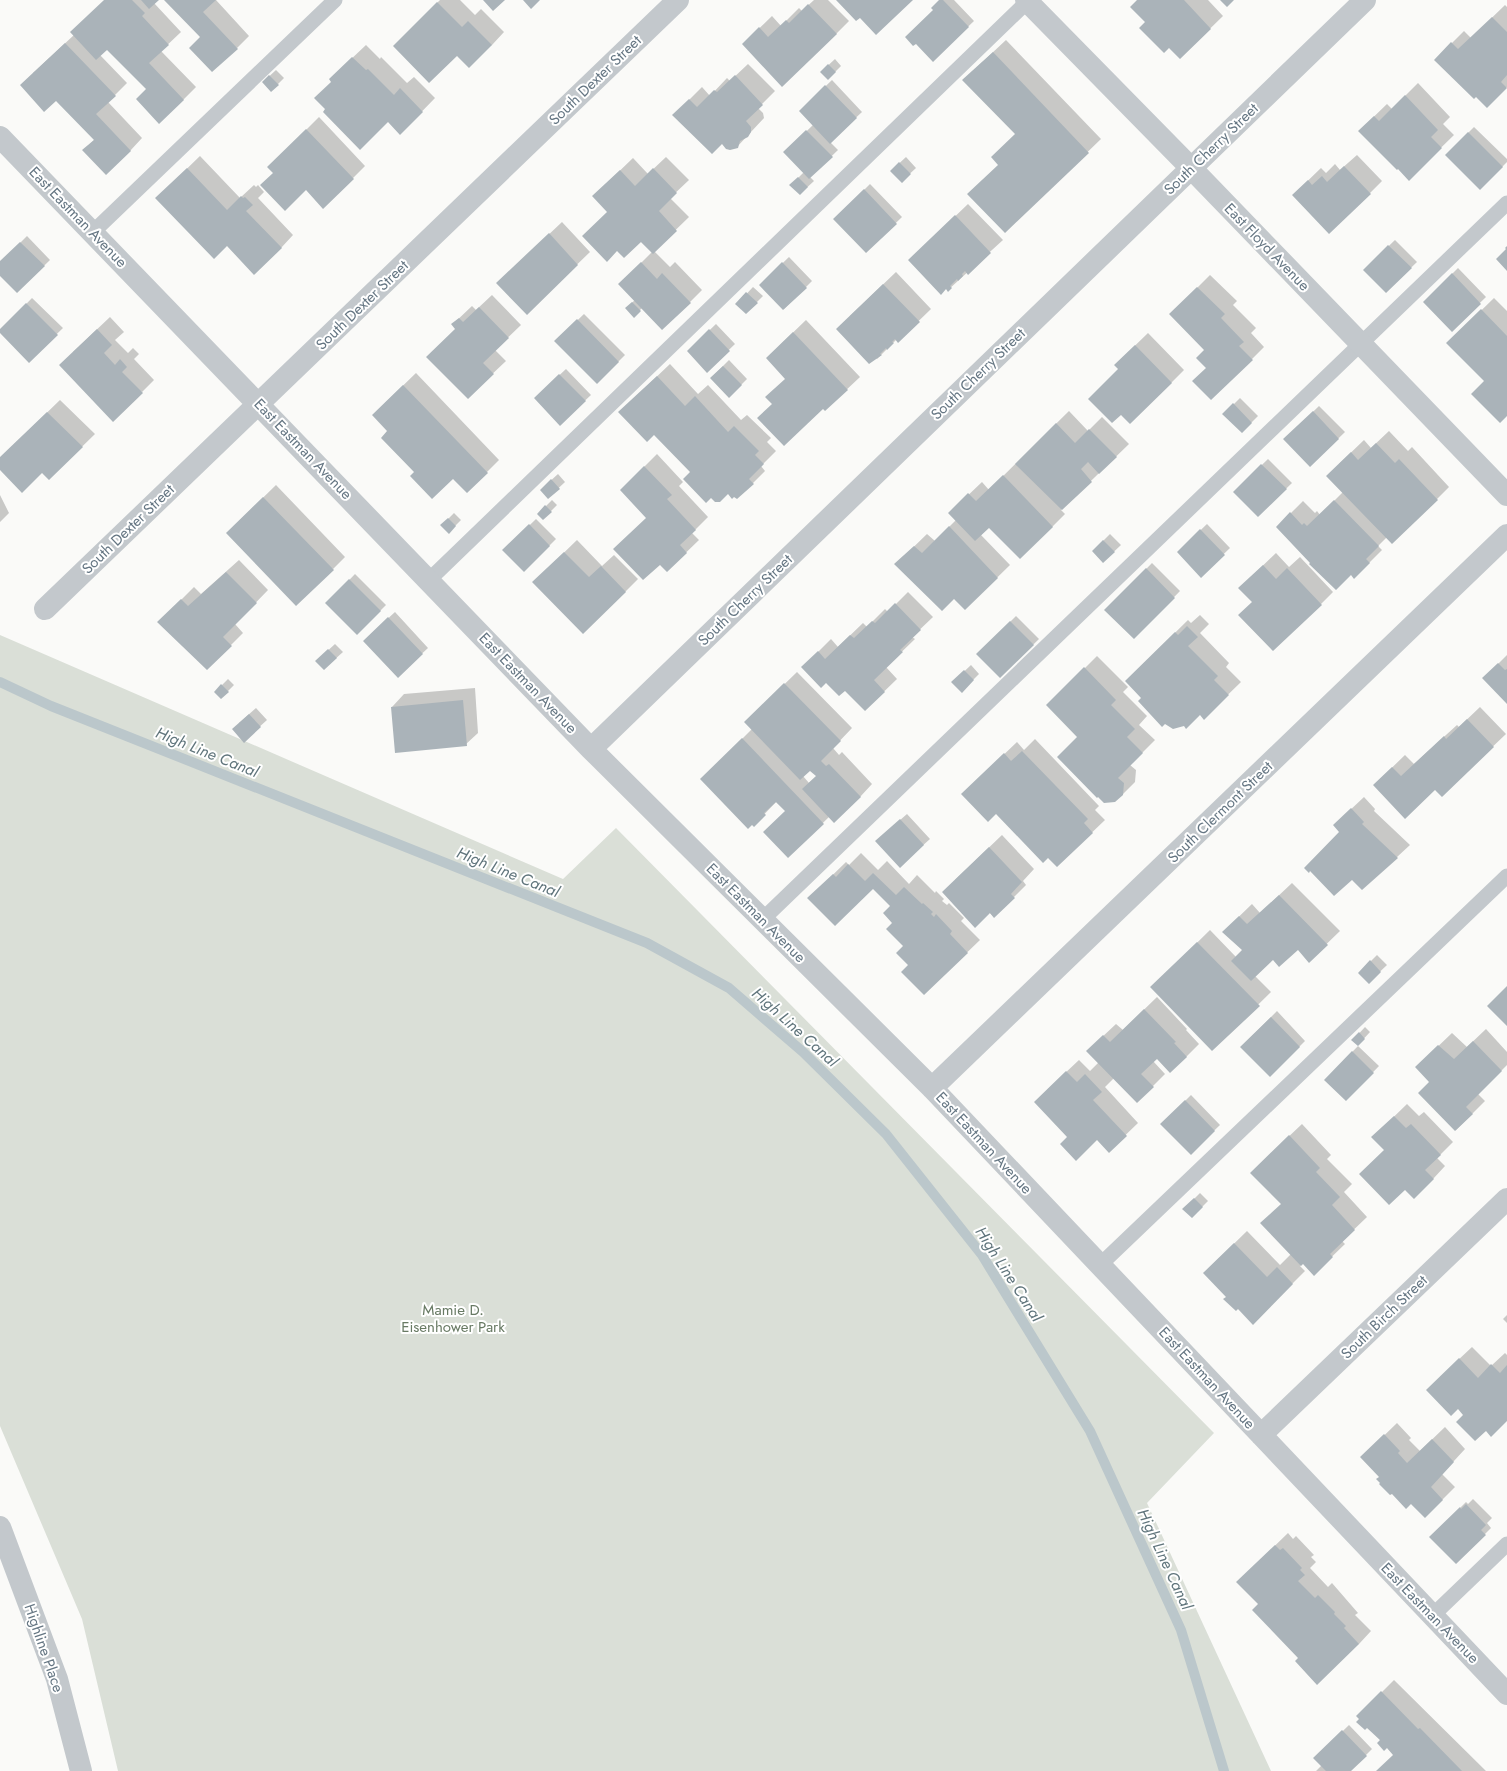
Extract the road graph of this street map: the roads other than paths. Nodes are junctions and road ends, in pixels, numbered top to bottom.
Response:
1 (334, 0) edge
2 (678, 0) edge
3 (1027, 0) edge
4 (1365, 0) edge
5 (0, 137) edge
6 (1191, 168) junction
7 (1507, 203) edge
8 (93, 232) junction
9 (1361, 344) junction
10 (259, 403) junction
11 (1507, 495) edge
12 (1507, 535) edge
13 (428, 580) junction
14 (45, 609) dead end
15 (591, 749) junction
16 (1507, 876) edge
17 (763, 919) junction
18 (932, 1088) junction
19 (1507, 1199) edge
20 (1100, 1265) junction
21 (1261, 1436) junction
22 (0, 1527) edge
23 (1507, 1544) edge
24 (1432, 1616) junction
25 (1507, 1694) edge
26 (81, 1771) edge

1 - 8 lane
2 - 10 street, South Dexter Street
3 - 6 street, East Floyd Avenue
3 - 13 lane
4 - 6 street, South Cherry Street
5 - 8 street, East Eastman Avenue
6 - 9 street, East Floyd Avenue
6 - 15 street, South Cherry Street
7 - 9 lane
8 - 10 street, East Eastman Avenue
9 - 11 street, East Floyd Avenue
9 - 17 lane
10 - 13 street, East Eastman Avenue
10 - 14 street, South Dexter Street
12 - 18 street, South Clermont Street
13 - 15 street, East Eastman Avenue
15 - 17 street, East Eastman Avenue
16 - 20 lane
17 - 18 street, East Eastman Avenue
18 - 20 street, East Eastman Avenue
19 - 21 street, South Birch Street
20 - 21 street, East Eastman Avenue
21 - 24 street, East Eastman Avenue
22 - 26 street, Highline Place
23 - 24 lane
24 - 25 street, East Eastman Avenue

